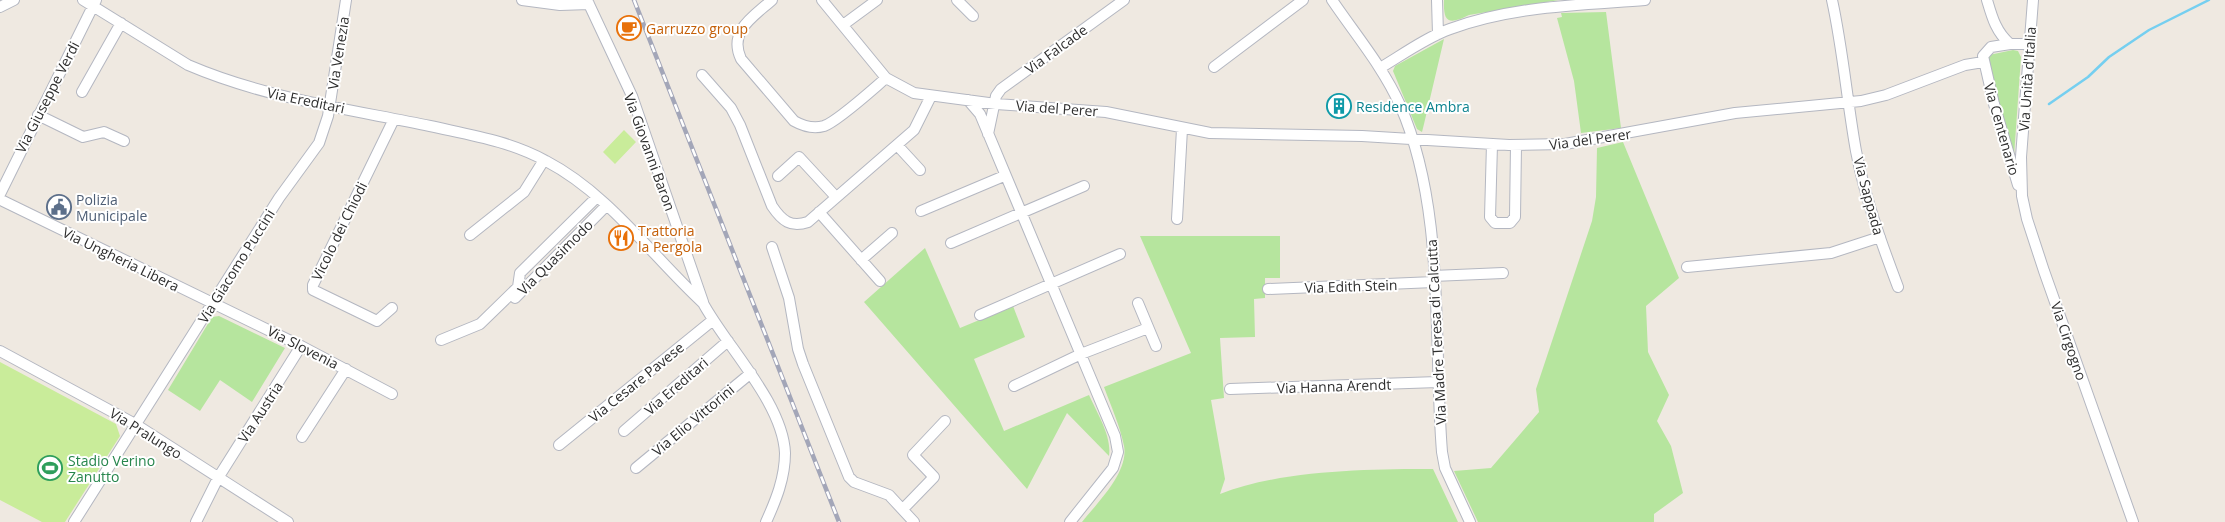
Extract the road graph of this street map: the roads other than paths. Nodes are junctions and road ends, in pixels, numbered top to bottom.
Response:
1 (14, 0) edge
2 (83, 0) edge
3 (346, 0) edge
4 (522, 0) edge
5 (772, 0) edge
6 (822, 0) edge
7 (877, 0) edge
8 (957, 0) edge
9 (1124, 0) edge
10 (1303, 0) edge
11 (1332, 0) edge
12 (1437, 0) edge
13 (1645, 0) edge
14 (1832, 0) edge
15 (1987, 0) edge
16 (2032, 0) edge
17 (588, 2) edge
18 (94, 3) edge
19 (0, 7) edge
20 (973, 16) dead end
21 (1992, 19) junction
22 (121, 23) junction
23 (843, 25) junction
24 (1438, 34) junction
25 (2010, 44) junction
26 (2029, 44) junction
27 (1991, 47) junction
28 (1983, 59) junction
29 (1214, 67) dead end
30 (1380, 68) junction
31 (702, 74) dead end
32 (886, 78) junction
33 (82, 92) dead end
34 (930, 96) junction
35 (968, 100) junction
36 (1849, 103) junction
37 (996, 104) junction
38 (330, 106) junction
39 (38, 115) junction
40 (394, 118) junction
41 (1182, 129) junction
42 (988, 136) junction
43 (1411, 139) junction
44 (124, 141) dead end
45 (1492, 144) junction
46 (897, 145) junction
47 (1516, 145) junction
48 (2021, 157) joint
49 (544, 160) junction
50 (920, 170) dead end
51 (778, 176) dead end
52 (1004, 176) junction
53 (1084, 186) dead end
54 (2022, 196) junction
55 (597, 197) junction
56 (836, 197) junction
57 (1, 199) edge
58 (606, 206) junction
59 (819, 212) junction
60 (921, 212) dead end
61 (1020, 214) junction
62 (1177, 219) dead end
63 (892, 234) dead end
64 (470, 235) dead end
65 (1880, 237) junction
66 (951, 243) dead end
67 (772, 247) dead end
68 (1120, 254) dead end
69 (861, 260) junction
70 (1687, 267) dead end
71 (1503, 273) dead end
72 (1434, 279) junction
73 (880, 281) dead end
74 (1050, 284) junction
75 (1898, 286) dead end
76 (1268, 289) dead end
77 (212, 303) junction
78 (703, 303) junction
79 (1138, 303) dead end
80 (392, 308) dead end
81 (504, 309) dead end
82 (980, 315) dead end
83 (713, 320) junction
84 (1148, 328) junction
85 (441, 340) dead end
86 (728, 341) junction
87 (301, 346) junction
88 (1156, 346) dead end
89 (0, 351) edge
90 (1080, 354) junction
91 (346, 369) junction
92 (751, 373) junction
93 (1438, 382) junction
94 (1014, 386) dead end
95 (1230, 389) dead end
96 (392, 394) dead end
97 (945, 421) dead end
98 (135, 424) junction
99 (624, 431) dead end
100 (302, 437) dead end
101 (559, 445) dead end
102 (636, 468) dead end
103 (218, 478) junction
104 (903, 510) junction
105 (74, 522) edge
106 (196, 522) edge
107 (288, 522) edge
108 (766, 522) edge
109 (914, 522) edge
110 (1070, 522) edge
111 (1470, 522) edge
112 (2133, 522) edge

1 - 19 street
2 - 18 street, Via Ereditari
3 - 38 street, Via Venezia
4 - 17 street, Via Giovanni Baron
5 - 32 street
6 - 23 street, Via del Perer
7 - 23 street
8 - 20 street
9 - 37 street, Via Falcade
10 - 29 street
11 - 30 street, Via Madre Teresa di Calcutta
12 - 24 street
13 - 24 street
14 - 36 street, Via Sappada
15 - 21 street
16 - 26 street, Via Unità d'Italia
17 - 78 street, Via Giovanni Baron
18 - 22 street, Via Ereditari
18 - 39 street, Via Giuseppe Verdi
21 - 25 street
21 - 27 street
22 - 33 street
22 - 38 street, Via Ereditari
23 - 32 street, Via del Perer
24 - 30 street
25 - 26 street
25 - 27 street
26 - 48 street, Via Unità d'Italia
27 - 28 street
28 - 36 street, Via del Perer
28 - 54 street, Via Centenario
30 - 43 street, Via Madre Teresa di Calcutta
31 - 59 street
32 - 34 street, Via del Perer
34 - 35 street, Via del Perer
34 - 46 street
35 - 37 street, Via del Perer
35 - 42 street
36 - 47 street, Via del Perer
36 - 65 street, Via Sappada
37 - 41 street, Via del Perer
37 - 42 street, Via Falcade
38 - 40 street, Via Ereditari
38 - 77 street, Via Giacomo Puccini
39 - 44 street, Via Giuseppe Verdi
39 - 57 street, Via Giuseppe Verdi
40 - 49 street, Via Ereditari
40 - 80 street, Vicolo dei Chiodi
41 - 43 street, Via del Perer
41 - 62 street
42 - 52 street
43 - 45 street, Via del Perer
43 - 72 street, Via Madre Teresa di Calcutta
45 - 47 street, Via del Perer
45 - 47 street
46 - 50 street
46 - 56 street
48 - 54 street, Via Cirgogno
49 - 55 street, Via Ereditari
49 - 64 street
51 - 56 street
52 - 60 street
52 - 61 street
53 - 61 street
54 - 112 street, Via Cirgogno
55 - 58 street, Via Ereditari
55 - 85 street
56 - 59 street
57 - 77 street, Via Ungheria Libera
58 - 78 street, Via Ereditari
58 - 81 street, Via Quasimodo
59 - 69 street
61 - 66 street
61 - 74 street
63 - 69 street
65 - 70 street
65 - 75 street, Via Sappada
67 - 104 street
68 - 74 street
69 - 73 street
71 - 72 street, Via Edith Stein
72 - 76 street, Via Edith Stein
72 - 93 street, Via Madre Teresa di Calcutta
74 - 82 street
74 - 90 street
77 - 87 street, Via Slovenia
77 - 98 street, Via Giacomo Puccini
78 - 83 street, Via Ereditari
79 - 84 street
83 - 86 street, Via Ereditari
83 - 101 street, Via Cesare Pavese
84 - 88 street
84 - 90 street
86 - 92 street, Via Ereditari
86 - 99 street, Via Ereditari
87 - 91 street, Via Slovenia
87 - 103 street, Via Austria
89 - 98 street, Via Pralungo
90 - 94 street
90 - 110 street
91 - 96 street, Via Slovenia
91 - 100 street
92 - 102 street, Via Elio Vittorini
92 - 108 street, Via Ereditari
93 - 95 street, Via Hanna Arendt
93 - 111 street, Via Madre Teresa di Calcutta
97 - 104 street
98 - 103 street, Via Pralungo
98 - 105 street, Via Giacomo Puccini
103 - 106 street, Via Austria
103 - 107 street, Via Pralungo
104 - 109 street

